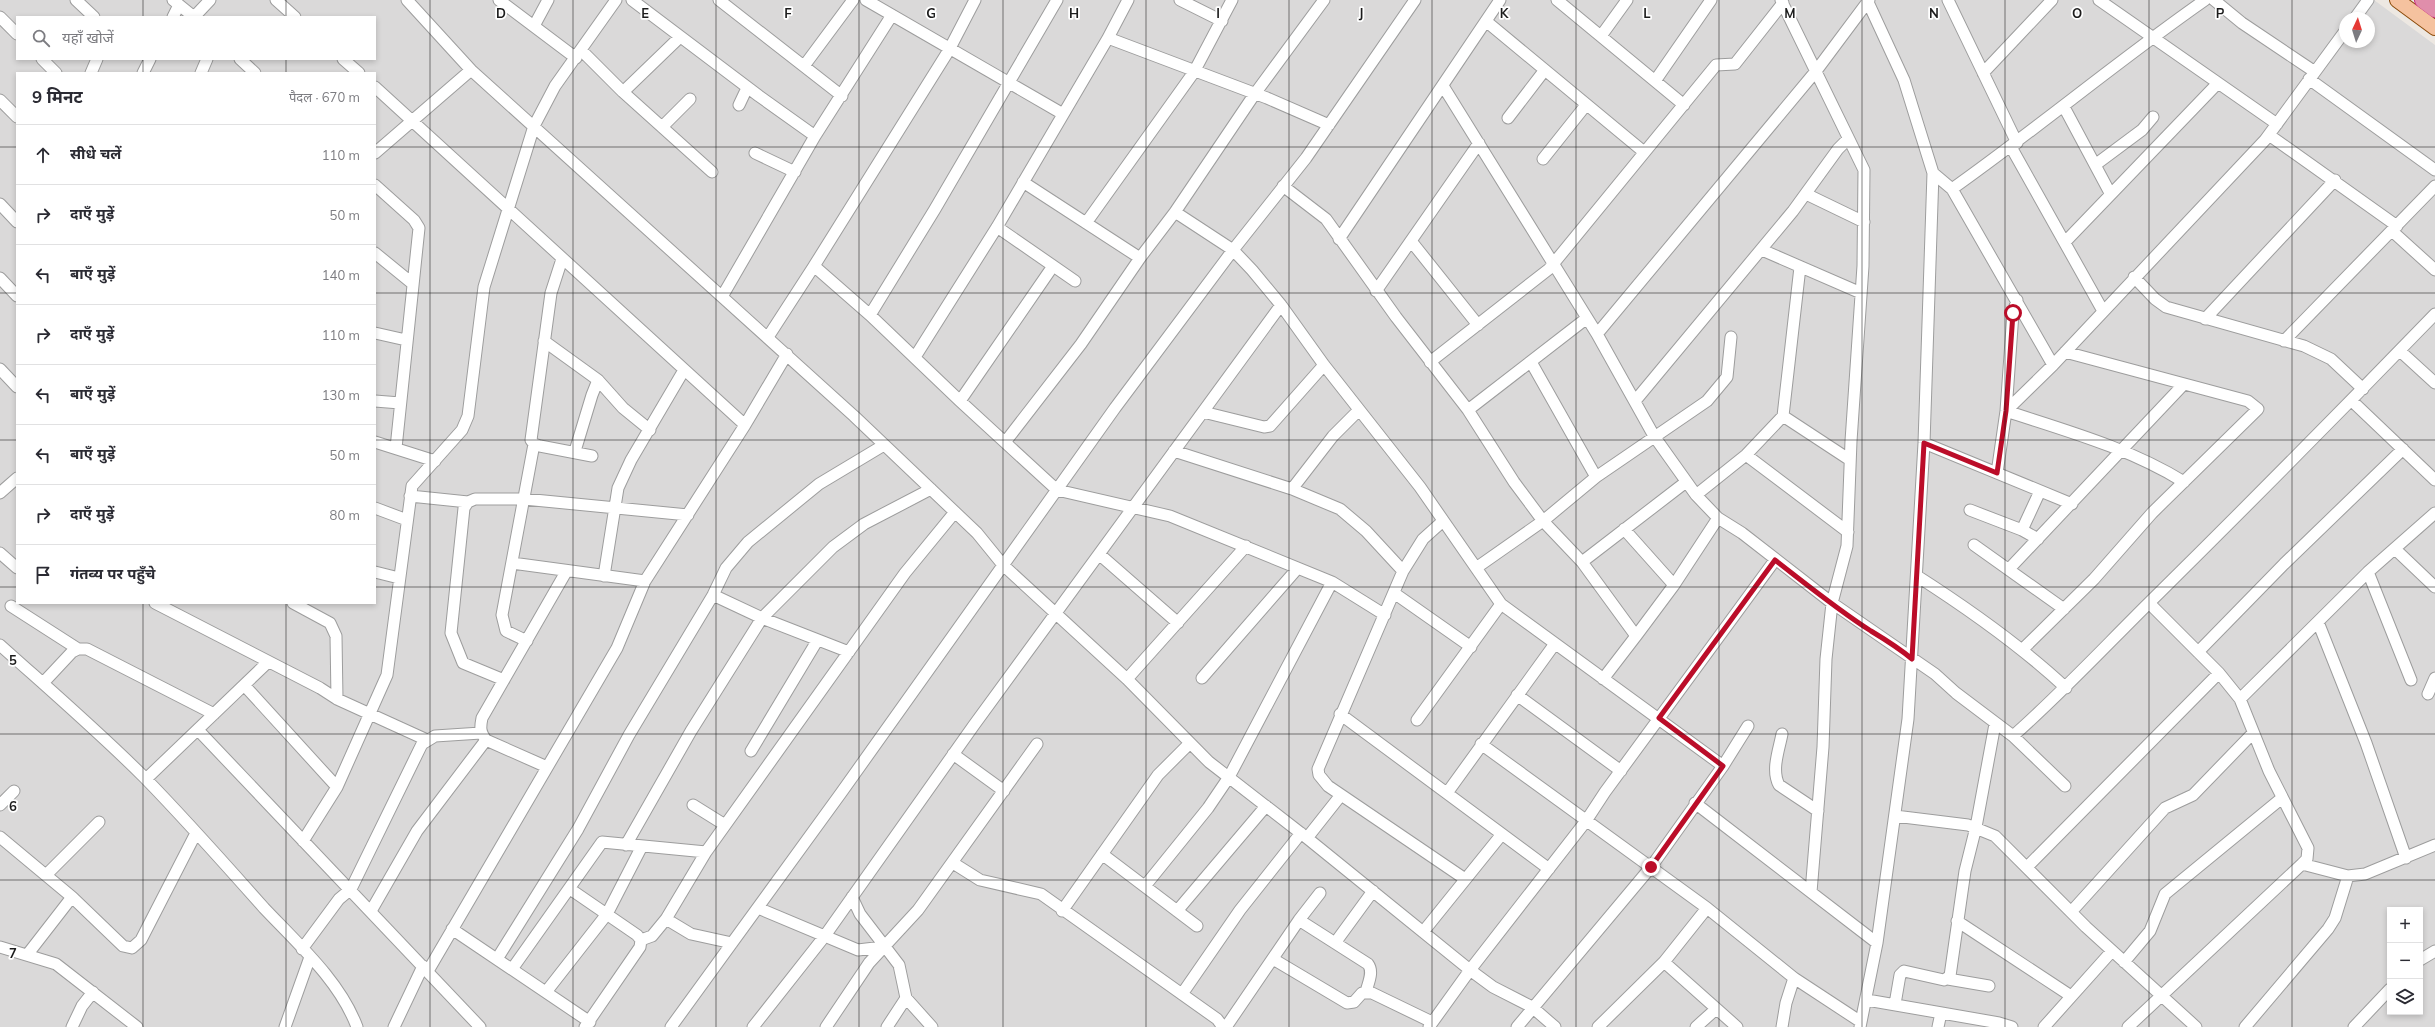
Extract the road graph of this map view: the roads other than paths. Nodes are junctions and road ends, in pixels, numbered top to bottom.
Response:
1 (210, 0) edge
2 (276, 0) edge
3 (407, 0) edge
4 (548, 0) edge
5 (616, 0) edge
6 (632, 0) edge
7 (719, 0) edge
8 (866, 0) edge
9 (975, 0) edge
10 (1057, 0) edge
11 (1128, 0) edge
12 (1180, 0) edge
13 (1232, 0) edge
14 (1414, 0) edge
15 (1500, 0) edge
16 (1557, 0) edge
17 (1627, 0) edge
18 (1711, 0) edge
19 (2052, 0) edge
20 (2099, 0) edge
21 (2205, 0) edge
22 (2214, 0) edge
23 (2368, 0) edge
24 (2397, 0) edge
25 (2423, 0) edge
26 (79, 1) edge
27 (1782, 1) edge
28 (1868, 1) edge
29 (176, 2) edge
30 (505, 2) edge
31 (848, 2) edge
32 (1318, 2) edge
33 (1953, 2) edge
34 (2435, 8) edge
35 (2359, 12) edge
36 (892, 15) junction
37 (93, 16) edge
38 (172, 16) edge
39 (193, 16) edge
40 (195, 16) edge
41 (294, 16) edge
42 (0, 17) edge
43 (1222, 21) junction
44 (1487, 22) junction
45 (534, 26) junction
46 (2435, 28) edge
47 (16, 33) edge
48 (1601, 36) junction
49 (680, 37) junction
50 (1108, 38) junction
51 (2153, 38) junction
52 (2339, 39) edge
53 (949, 50) junction
54 (578, 54) junction
55 (43, 60) edge
56 (98, 60) edge
57 (150, 60) edge
58 (207, 60) edge
59 (241, 60) edge
60 (344, 60) edge
61 (804, 66) junction
62 (471, 70) junction
63 (1544, 71) junction
64 (1816, 71) junction
65 (55, 72) edge
66 (92, 72) edge
67 (144, 72) edge
68 (201, 72) edge
69 (254, 72) edge
70 (358, 72) edge
71 (1194, 72) junction
72 (1983, 73) junction
73 (2312, 76) junction
74 (1655, 81) junction
75 (2218, 83) junction
76 (1010, 84) junction
77 (1443, 86) junction
78 (376, 88) edge
79 (747, 88) junction
80 (623, 92) junction
81 (1254, 95) junction
82 (842, 96) junction
83 (690, 99) dead end
84 (0, 100) edge
85 (1684, 104) junction
86 (738, 105) dead end
87 (1586, 105) junction
88 (2064, 107) junction
89 (1063, 114) junction
90 (16, 117) edge
91 (2153, 117) dead end
92 (1508, 118) dead end
93 (413, 120) junction
94 (2277, 124) junction
95 (1329, 125) junction
96 (534, 126) junction
97 (662, 127) junction
98 (2269, 134) junction
99 (815, 136) junction
100 (1848, 139) junction
101 (1479, 143) junction
102 (2014, 145) junction
103 (376, 152) edge
104 (1644, 152) junction
105 (755, 153) dead end
106 (1544, 159) dead end
107 (2095, 165) junction
108 (2435, 170) edge
109 (712, 172) dead end
110 (795, 172) junction
111 (1933, 173) junction
112 (2335, 180) junction
113 (1023, 182) junction
114 (376, 186) edge
115 (1283, 186) junction
116 (2435, 186) edge
117 (1952, 188) junction
118 (2110, 193) junction
119 (1806, 194) junction
120 (0, 204) edge
121 (507, 209) junction
122 (1174, 212) junction
123 (16, 221) edge
124 (1864, 222) junction
125 (1086, 223) junction
126 (997, 227) junction
127 (2394, 228) junction
128 (1339, 240) junction
129 (1412, 241) junction
130 (2065, 242) junction
131 (1233, 250) junction
132 (1762, 250) junction
133 (376, 254) edge
134 (1140, 258) junction
135 (562, 259) junction
136 (1553, 264) junction
137 (814, 266) junction
138 (1053, 266) junction
139 (1800, 267) junction
140 (2435, 270) edge
141 (2134, 277) junction
142 (1075, 281) dead end
143 (413, 284) junction
144 (2, 285) edge
145 (1376, 291) junction
146 (1861, 293) junction
147 (16, 295) edge
148 (722, 296) junction
149 (2017, 300) junction
150 (1281, 305) junction
151 (2103, 311) junction
152 (2435, 314) edge
153 (870, 315) junction
154 (1587, 318) junction
155 (2205, 319) junction
156 (1478, 324) junction
157 (376, 333) edge
158 (1597, 334) junction
159 (768, 337) junction
160 (1731, 337) dead end
161 (406, 340) junction
162 (544, 341) junction
163 (2284, 341) junction
164 (2400, 350) junction
165 (2065, 352) junction
166 (787, 354) junction
167 (915, 356) junction
168 (1430, 362) junction
169 (1531, 362) junction
170 (1324, 365) junction
171 (2053, 365) junction
172 (0, 369) edge
173 (684, 370) junction
174 (598, 380) junction
175 (2435, 382) edge
176 (2183, 385) junction
177 (16, 386) edge
178 (2363, 389) junction
179 (376, 401) edge
180 (960, 401) junction
181 (1635, 401) junction
182 (2352, 401) junction
183 (400, 403) junction
184 (1359, 410) junction
185 (1468, 410) junction
186 (2006, 411) junction
187 (1203, 412) junction
188 (1783, 416) junction
189 (746, 425) junction
190 (650, 430) junction
191 (1654, 436) junction
192 (1006, 441) junction
193 (376, 442) edge
194 (1924, 443) junction
195 (534, 444) junction
196 (884, 445) junction
197 (396, 448) junction
198 (2120, 449) junction
199 (2404, 449) junction
200 (575, 451) junction
201 (1174, 451) junction
202 (1746, 455) junction
203 (592, 456) dead end
204 (1850, 460) junction
205 (435, 461) junction
206 (1997, 473) junction
207 (1596, 478) junction
208 (16, 479) edge
209 (2435, 479) edge
210 (1686, 482) junction
211 (2184, 482) junction
212 (931, 489) junction
213 (1292, 489) junction
214 (1057, 490) junction
215 (2040, 491) junction
216 (0, 493) edge
217 (1696, 495) junction
218 (410, 496) junction
219 (524, 499) junction
220 (468, 502) junction
221 (2072, 504) junction
222 (1134, 507) junction
223 (376, 508) edge
224 (615, 508) junction
225 (1970, 510) dead end
226 (955, 512) junction
227 (2435, 513) edge
228 (688, 515) junction
229 (1718, 518) junction
230 (407, 520) junction
231 (1544, 521) junction
232 (1443, 522) junction
233 (1624, 529) junction
234 (2022, 530) junction
235 (1848, 532) junction
236 (2038, 540) junction
237 (1974, 545) dead end
238 (1246, 546) junction
239 (2395, 549) junction
240 (0, 552) edge
241 (1099, 554) junction
242 (1775, 560) junction
243 (1582, 562) junction
244 (512, 563) junction
245 (1002, 565) junction
246 (16, 567) edge
247 (1476, 568) junction
248 (1297, 569) junction
249 (2009, 569) junction
250 (1403, 571) junction
251 (376, 572) edge
252 (566, 572) junction
253 (2368, 572) junction
254 (604, 576) junction
255 (1917, 576) junction
256 (398, 578) junction
257 (646, 580) junction
258 (1332, 582) junction
259 (1674, 585) junction
260 (2435, 587) edge
261 (1394, 593) junction
262 (713, 595) junction
263 (1832, 603) junction
264 (2149, 603) junction
265 (161, 604) edge
266 (295, 604) edge
267 (1501, 604) junction
268 (11, 606) dead end
269 (2064, 609) junction
270 (1056, 614) junction
271 (1385, 615) junction
272 (762, 618) junction
273 (2318, 622) junction
274 (1178, 623) junction
275 (1636, 636) junction
276 (527, 641) junction
277 (816, 641) junction
278 (0, 645) edge
279 (1554, 645) junction
280 (1471, 647) junction
281 (78, 649) junction
282 (2023, 650) junction
283 (849, 652) junction
284 (2198, 652) junction
285 (1912, 659) junction
286 (268, 662) junction
287 (2218, 673) junction
288 (1202, 678) dead end
289 (2435, 678) edge
290 (1126, 679) junction
291 (1603, 679) junction
292 (504, 680) junction
293 (2411, 680) dead end
294 (43, 683) junction
295 (244, 685) junction
296 (2066, 688) junction
297 (2428, 694) dead end
298 (1517, 695) junction
299 (337, 699) junction
300 (2240, 699) junction
301 (214, 714) junction
302 (370, 714) junction
303 (1340, 714) junction
304 (1659, 718) junction
305 (1417, 720) dead end
306 (1994, 724) junction
307 (1748, 726) dead end
308 (198, 730) junction
309 (2253, 733) junction
310 (1782, 734) dead end
311 (2012, 736) junction
312 (484, 737) junction
313 (427, 740) junction
314 (1190, 743) junction
315 (1037, 744) dead end
316 (1481, 744) junction
317 (751, 751) dead end
318 (954, 754) junction
319 (1723, 766) junction
320 (547, 767) junction
321 (1621, 771) junction
322 (1229, 777) junction
323 (146, 779) junction
324 (2065, 786) dead end
325 (337, 787) junction
326 (14, 791) dead end
327 (1004, 791) junction
328 (1446, 793) junction
329 (1341, 794) junction
330 (2282, 798) junction
331 (0, 804) edge
332 (1695, 804) junction
333 (693, 805) dead end
334 (1266, 806) junction
335 (1818, 811) junction
336 (1896, 816) junction
337 (1586, 821) junction
338 (100, 822) dead end
339 (725, 825) junction
340 (1976, 827) junction
341 (196, 833) junction
342 (1502, 834) junction
343 (1304, 836) junction
344 (0, 838) edge
345 (303, 841) junction
346 (626, 845) junction
347 (2435, 845) edge
348 (642, 846) junction
349 (706, 852) junction
350 (1102, 854) junction
351 (2406, 858) junction
352 (953, 863) junction
353 (2302, 864) junction
354 (1651, 867) junction
355 (2027, 867) junction
356 (1549, 869) junction
357 (46, 875) junction
358 (2348, 876) junction
359 (1465, 879) junction
360 (1145, 886) junction
361 (351, 889) junction
362 (570, 889) junction
363 (1372, 891) junction
364 (1811, 892) junction
365 (1320, 893) dead end
366 (72, 897) junction
367 (852, 897) junction
368 (758, 908) junction
369 (1707, 908) junction
370 (371, 911) junction
371 (1062, 911) junction
372 (1177, 911) junction
373 (2071, 912) junction
374 (607, 914) junction
375 (666, 919) junction
376 (1299, 920) junction
377 (1957, 920) junction
378 (1197, 926) dead end
379 (452, 929) junction
380 (1423, 932) junction
381 (824, 937) junction
382 (641, 940) junction
383 (1335, 943) junction
384 (1876, 943) junction
385 (732, 944) junction
386 (0, 947) edge
387 (883, 947) junction
388 (302, 948) junction
389 (2112, 951) junction
390 (2435, 951) edge
391 (27, 955) junction
392 (310, 957) junction
393 (2423, 958) edge
394 (497, 959) junction
395 (1273, 959) junction
396 (1664, 962) junction
397 (2124, 962) junction
398 (425, 968) junction
399 (512, 969) junction
400 (1470, 970) junction
401 (1794, 978) junction
402 (1948, 978) junction
403 (1989, 986) dead end
404 (93, 992) junction
405 (546, 992) junction
406 (1366, 992) junction
407 (2387, 993) edge
408 (1182, 994) junction
409 (2071, 996) junction
410 (2160, 996) junction
411 (906, 998) junction
412 (1867, 1000) junction
413 (1895, 1004) junction
414 (1532, 1007) junction
415 (1716, 1009) junction
416 (1941, 1013) junction
417 (588, 1024) edge
418 (1430, 1024) edge
419 (1861, 1024) edge
420 (72, 1027) edge
421 (137, 1027) edge
422 (285, 1027) edge
423 (357, 1027) edge
424 (394, 1027) edge
425 (480, 1027) edge
426 (671, 1027) edge
427 (753, 1027) edge
428 (826, 1027) edge
429 (887, 1027) edge
430 (932, 1027) edge
431 (1225, 1027) edge
432 (1517, 1027) edge
433 (1555, 1027) edge
434 (1598, 1027) edge
435 (1696, 1027) edge
436 (1737, 1027) edge
437 (1782, 1027) edge
438 (1938, 1027) edge
439 (2012, 1027) edge
440 (2044, 1027) edge
441 (2128, 1027) edge
442 (2196, 1027) edge
443 (2245, 1027) edge
444 (2354, 1027) edge

1 - 40 street
2 - 41 street
3 - 62 street
4 - 45 street
5 - 54 street
6 - 49 street
7 - 61 street
8 - 36 street
9 - 53 street
10 - 76 street
11 - 50 street
12 - 43 street
13 - 43 street
14 - 95 street
15 - 44 street
16 - 48 street
17 - 48 street
18 - 74 street
19 - 72 street
20 - 51 street
21 - 51 street
22 - 73 street
23 - 35 street
24 - 46 main road
25 - 34 highway
26 - 37 street
27 - 64 street
27 - 85 street
28 - 64 street
28 - 111 street
29 - 38 street
29 - 39 street
30 - 45 street
31 - 61 street
32 - 81 street
33 - 72 street
36 - 53 street
36 - 82 street
42 - 47 street
43 - 71 street
44 - 63 street
44 - 77 street
45 - 54 street
48 - 74 street
49 - 79 street
49 - 80 street
50 - 71 street
50 - 89 street
51 - 75 street
51 - 88 street
52 - 73 street
53 - 76 street
53 - 137 street
54 - 80 street
54 - 96 street
55 - 65 street
56 - 66 street
57 - 67 street
58 - 68 street
59 - 69 street
60 - 70 street
61 - 82 street
62 - 93 street
62 - 96 street
63 - 87 street
63 - 92 street
64 - 100 street
64 - 158 street
71 - 81 street
71 - 125 street
72 - 102 street
73 - 94 street
73 - 108 street
74 - 85 street
75 - 94 street
75 - 118 street
76 - 89 street
76 - 153 street
77 - 101 street
77 - 128 street
78 - 93 street
79 - 86 street
79 - 99 street
80 - 97 street
81 - 95 street
81 - 122 street
82 - 99 street
83 - 97 street
84 - 90 street
85 - 104 street
87 - 104 street
87 - 106 street
88 - 102 street
88 - 107 street
89 - 113 street
91 - 107 street
93 - 103 street
93 - 121 street
94 - 98 street
95 - 115 street
96 - 121 street
96 - 148 street
97 - 109 street
98 - 112 street
98 - 141 street
99 - 110 street
100 - 119 street
100 - 124 street
101 - 129 street
101 - 136 street
102 - 117 street
102 - 130 street
104 - 136 street
105 - 110 street
107 - 118 street
110 - 148 street
111 - 117 street
111 - 194 street
112 - 127 street
112 - 155 street
113 - 125 street
113 - 126 street
114 - 143 street
115 - 128 street
115 - 131 street
116 - 127 street
117 - 149 street
118 - 130 street
119 - 124 street
119 - 132 street
120 - 123 street
121 - 135 street
121 - 205 street
122 - 131 street
122 - 134 street
124 - 146 street
125 - 134 street
126 - 138 street
126 - 167 street
127 - 140 street
127 - 163 street
128 - 145 street
129 - 145 street
129 - 156 street
130 - 151 street
131 - 150 street
131 - 214 street
132 - 139 street
132 - 181 street
133 - 143 street
134 - 192 street
135 - 162 street
135 - 173 street
136 - 154 street
136 - 156 street
137 - 153 street
137 - 159 street
138 - 142 street
138 - 180 street
139 - 146 street
139 - 188 street
141 - 151 street
141 - 155 street
143 - 161 street
144 - 147 street
145 - 168 street
146 - 204 street
148 - 159 street
149 - 171 street
149 - 186 street
150 - 170 street
150 - 187 street
151 - 165 street
152 - 164 street
153 - 167 street
154 - 158 street
154 - 169 street
155 - 163 street
156 - 168 street
157 - 161 street
158 - 181 street
159 - 166 street
160 - 191 street
161 - 183 street
162 - 174 street
162 - 195 street
163 - 178 street
164 - 175 street
164 - 178 street
165 - 171 street
165 - 176 street
166 - 189 street
166 - 196 street
167 - 180 street
168 - 185 street
169 - 185 street
169 - 207 street
170 - 184 street
170 - 187 street
171 - 186 street
172 - 177 street
173 - 189 street
173 - 190 street
174 - 190 street
174 - 200 street
176 - 198 street
176 - 211 street
178 - 182 street
179 - 183 street
180 - 192 street
181 - 191 street
182 - 199 street
182 - 264 street
183 - 197 street
184 - 213 street
184 - 232 street
185 - 231 street
186 - 198 street
186 - 206 street
187 - 201 street
188 - 202 street
188 - 204 street
189 - 228 street
190 - 224 street
191 - 207 street
191 - 210 street
192 - 214 street
193 - 197 street
194 - 206 street
194 - 255 street
195 - 200 street
195 - 219 street
196 - 212 street
196 - 262 street
197 - 205 street
198 - 211 street
198 - 221 street
199 - 209 street
199 - 284 street
200 - 203 street
201 - 213 street
201 - 222 street
202 - 217 street
202 - 235 street
204 - 235 street
205 - 218 street
206 - 215 street
207 - 231 street
208 - 216 street
210 - 217 street
210 - 233 street
211 - 269 street
212 - 226 street
212 - 272 street
213 - 250 street
214 - 222 street
214 - 245 street
215 - 221 street
215 - 234 street
217 - 229 street
218 - 220 street
218 - 230 street
219 - 220 street
219 - 224 street
219 - 244 street
220 - 292 street
221 - 236 street
222 - 238 street
222 - 241 street
223 - 230 street
224 - 228 street
224 - 254 street
225 - 234 street
226 - 245 street
226 - 283 street
227 - 239 street
228 - 257 street
229 - 242 street
229 - 259 street
230 - 256 street
231 - 243 street
231 - 247 street
232 - 247 street
232 - 250 street
233 - 243 street
233 - 259 street
234 - 236 street
235 - 263 street
236 - 249 street
237 - 249 street
238 - 248 street
238 - 274 street
239 - 253 street
239 - 260 street
240 - 246 street
241 - 270 street
241 - 274 street
242 - 263 street
242 - 304 street
243 - 275 street
244 - 252 street
244 - 276 street
245 - 270 street
245 - 368 street
247 - 267 street
248 - 258 street
248 - 288 street
249 - 269 street
250 - 261 street
251 - 256 street
252 - 254 street
252 - 276 street
253 - 273 street
253 - 293 street
254 - 257 street
255 - 282 street
255 - 285 street
256 - 302 street
257 - 320 street
258 - 271 street
258 - 322 street
259 - 275 street
261 - 271 street
261 - 280 street
262 - 272 street
262 - 394 street
263 - 285 street
263 - 335 street
264 - 284 street
264 - 296 street
265 - 286 street
266 - 299 street
267 - 279 street
267 - 280 street
268 - 281 street
269 - 282 street
270 - 290 street
270 - 318 street
271 - 303 street
272 - 277 street
272 - 346 street
273 - 300 street
273 - 351 street
274 - 290 street
275 - 291 street
276 - 292 street
277 - 283 street
277 - 317 street
278 - 294 street
279 - 291 street
279 - 298 street
280 - 305 street
281 - 294 street
281 - 301 street
282 - 296 street
283 - 339 street
284 - 287 street
285 - 306 street
285 - 336 street
286 - 295 street
286 - 299 street
287 - 300 street
287 - 355 street
289 - 297 street
290 - 314 street
291 - 304 street
292 - 312 street
294 - 323 street
295 - 301 street
295 - 325 street
296 - 311 street
298 - 316 street
298 - 321 street
299 - 302 street
300 - 309 street
301 - 308 street
302 - 313 street
302 - 325 street
303 - 328 street
303 - 329 street
304 - 319 street
304 - 321 street
306 - 311 street
306 - 340 street
307 - 319 street
308 - 323 street
308 - 345 street
309 - 330 street
309 - 373 street
310 - 335 street
311 - 324 street
312 - 313 street
312 - 320 street
312 - 370 street
313 - 361 street
314 - 322 street
314 - 350 street
315 - 327 street
316 - 328 street
316 - 337 street
318 - 327 street
318 - 367 street
319 - 332 street
320 - 379 street
321 - 337 street
322 - 334 street
322 - 360 street
323 - 341 street
325 - 345 street
326 - 331 street
327 - 352 street
328 - 342 street
329 - 343 street
329 - 359 street
330 - 353 street
330 - 397 street
332 - 354 street
332 - 364 street
333 - 339 street
334 - 343 street
334 - 372 street
335 - 364 street
336 - 340 street
336 - 384 street
337 - 354 street
337 - 356 street
338 - 357 street
339 - 349 street
340 - 355 street
340 - 377 street
341 - 366 street
341 - 388 street
342 - 356 street
342 - 359 street
343 - 363 street
343 - 408 street
344 - 357 street
345 - 361 street
346 - 348 street
346 - 362 street
347 - 351 street
348 - 349 street
348 - 374 street
349 - 375 street
350 - 360 street
350 - 371 street
351 - 358 street
352 - 371 street
352 - 387 street
353 - 358 street
353 - 410 street
354 - 369 street
354 - 414 street
355 - 373 street
356 - 400 street
357 - 366 street
358 - 443 street
359 - 380 street
360 - 372 street
361 - 370 street
361 - 388 street
362 - 374 street
362 - 399 street
363 - 380 street
363 - 383 street
364 - 384 street
365 - 376 street
366 - 391 street
367 - 381 street
367 - 387 street
368 - 381 street
368 - 385 street
369 - 396 street
369 - 401 street
370 - 398 street
371 - 408 street
372 - 378 street
373 - 389 street
374 - 382 street
374 - 405 street
375 - 382 street
375 - 385 street
376 - 383 street
376 - 395 street
377 - 402 street
377 - 409 street
379 - 394 street
379 - 398 street
380 - 400 street
381 - 387 street
381 - 427 street
382 - 417 street
383 - 406 street
384 - 412 street
385 - 426 street
386 - 391 street
387 - 411 street
387 - 428 street
388 - 392 street
389 - 397 street
389 - 409 street
390 - 393 street
391 - 404 street
392 - 422 street
392 - 423 street
394 - 399 street
395 - 406 street
395 - 431 street
396 - 415 street
396 - 434 street
397 - 410 street
398 - 424 street
398 - 425 street
399 - 405 street
400 - 414 street
400 - 418 street
401 - 419 street
401 - 437 street
402 - 403 street
402 - 413 street
404 - 420 street
404 - 421 street
405 - 417 street
406 - 418 street
407 - 444 street
408 - 431 street
409 - 440 street
410 - 441 street
410 - 442 street
411 - 429 street
411 - 430 street
412 - 413 street
412 - 419 street
413 - 416 street
414 - 432 street
414 - 433 street
415 - 435 street
415 - 436 street
416 - 438 street
416 - 439 street

